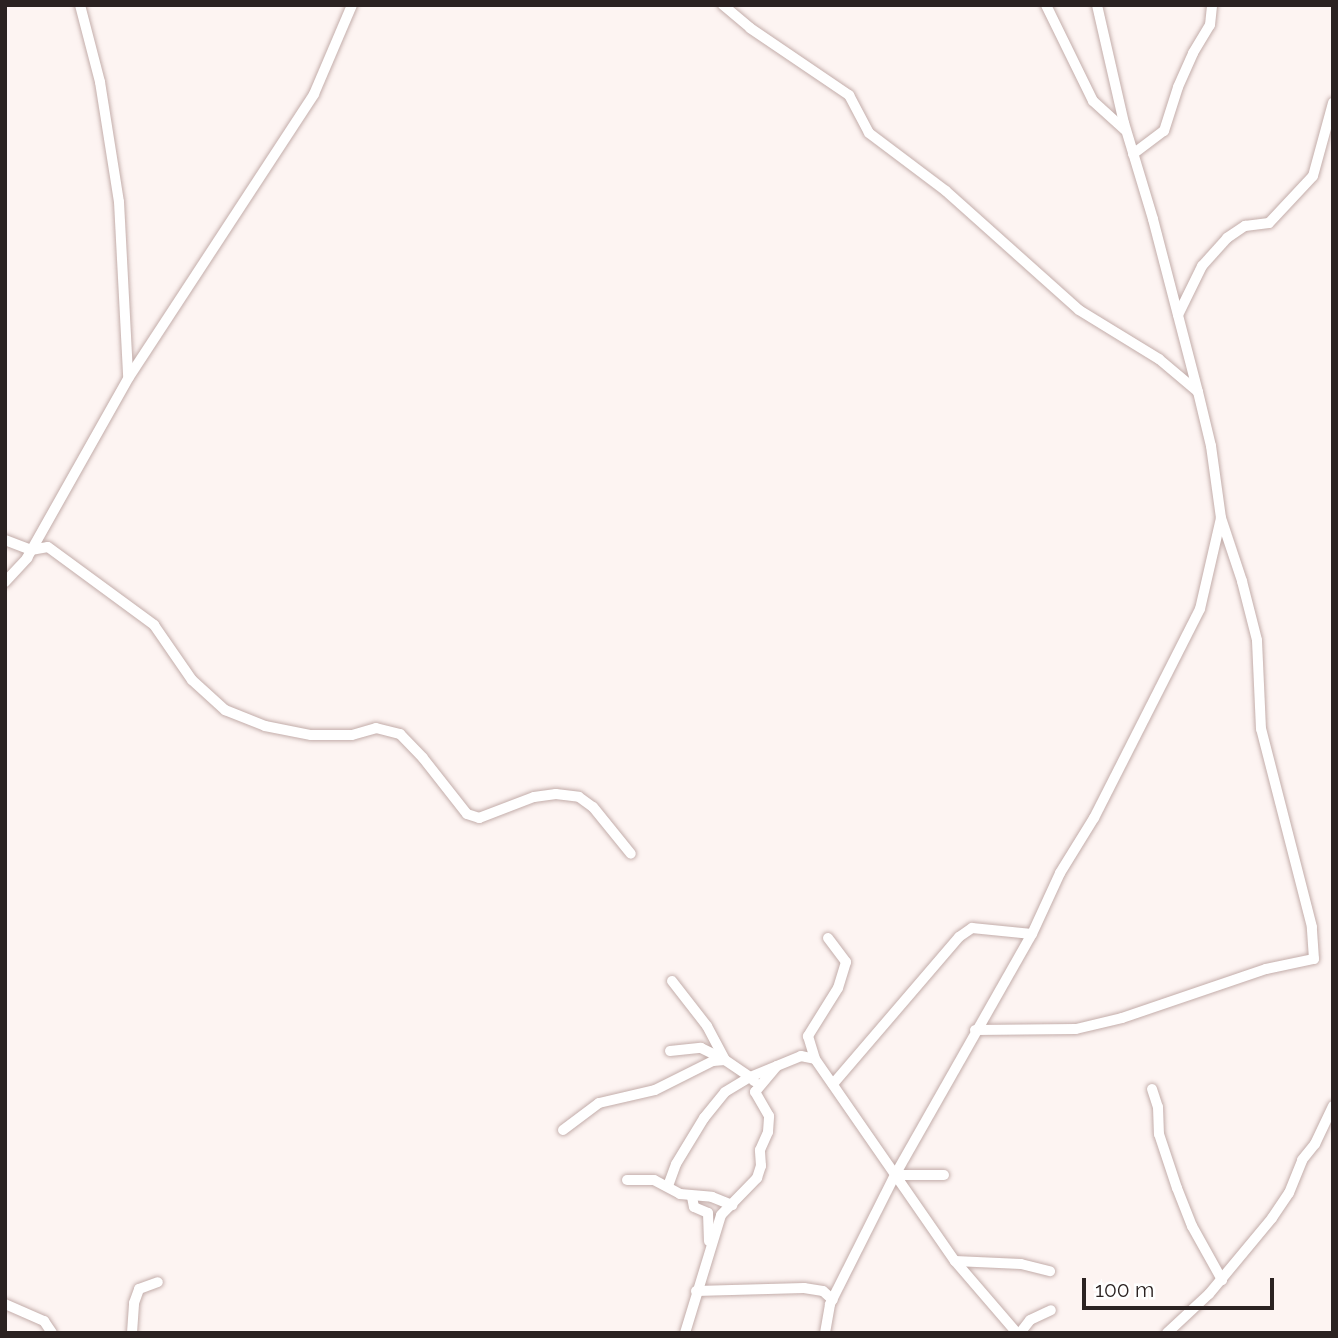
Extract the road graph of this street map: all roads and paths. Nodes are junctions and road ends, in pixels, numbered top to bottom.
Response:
1 (80, 5) edge
2 (352, 5) edge
3 (723, 5) edge
4 (1046, 5) edge
5 (1097, 5) edge
6 (1212, 5) edge
7 (1333, 103) edge
8 (1127, 132) junction
9 (1133, 154) junction
10 (1178, 315) junction
11 (128, 377) junction
12 (1198, 392) junction
13 (1221, 518) junction
14 (44, 527) junction
15 (5, 540) edge
16 (48, 547) junction
17 (31, 550) junction
18 (5, 582) edge
19 (631, 855) dead end
20 (1032, 934) junction
21 (828, 938) dead end
22 (672, 981) dead end
23 (975, 1030) junction
24 (670, 1051) dead end
25 (815, 1059) junction
26 (725, 1060) junction
27 (777, 1066) junction
28 (750, 1077) junction
29 (832, 1084) junction
30 (1152, 1089) dead end
31 (755, 1092) junction
32 (1333, 1106) edge
33 (563, 1130) dead end
34 (895, 1175) junction
35 (944, 1175) dead end
36 (627, 1180) dead end
37 (668, 1186) junction
38 (692, 1197) junction
39 (732, 1205) junction
40 (712, 1247) junction
41 (955, 1261) junction
42 (1050, 1271) dead end
43 (1222, 1280) junction
44 (158, 1282) dead end
45 (696, 1291) junction
46 (832, 1300) junction
47 (5, 1304) edge
48 (1051, 1310) dead end
49 (52, 1333) edge
50 (132, 1333) edge
51 (685, 1333) edge
52 (825, 1333) edge
53 (1018, 1333) edge
54 (1167, 1333) edge

1 - 11 street
2 - 11 street
3 - 12 street
4 - 8 street
5 - 8 street
6 - 9 street
7 - 10 street
8 - 9 street
9 - 10 street
10 - 12 street
11 - 14 street
12 - 13 street
13 - 20 street
13 - 23 street
14 - 16 street
14 - 17 street
15 - 17 street
16 - 17 street
16 - 19 street
17 - 18 street
20 - 23 street
20 - 29 street
21 - 25 street
22 - 26 street
23 - 34 street
24 - 26 street
25 - 27 street
25 - 29 street
26 - 28 street
26 - 33 street
27 - 28 street
27 - 31 street
28 - 31 street
28 - 37 street
29 - 34 street
30 - 43 street
31 - 39 street
32 - 43 street
34 - 35 street
34 - 41 street
34 - 46 street
36 - 37 street
37 - 38 street
38 - 39 street
38 - 40 street
39 - 40 street
40 - 45 street
41 - 42 street
41 - 53 street
43 - 54 street
44 - 50 street
45 - 46 street
45 - 51 street
46 - 52 street
47 - 49 street
48 - 53 street

